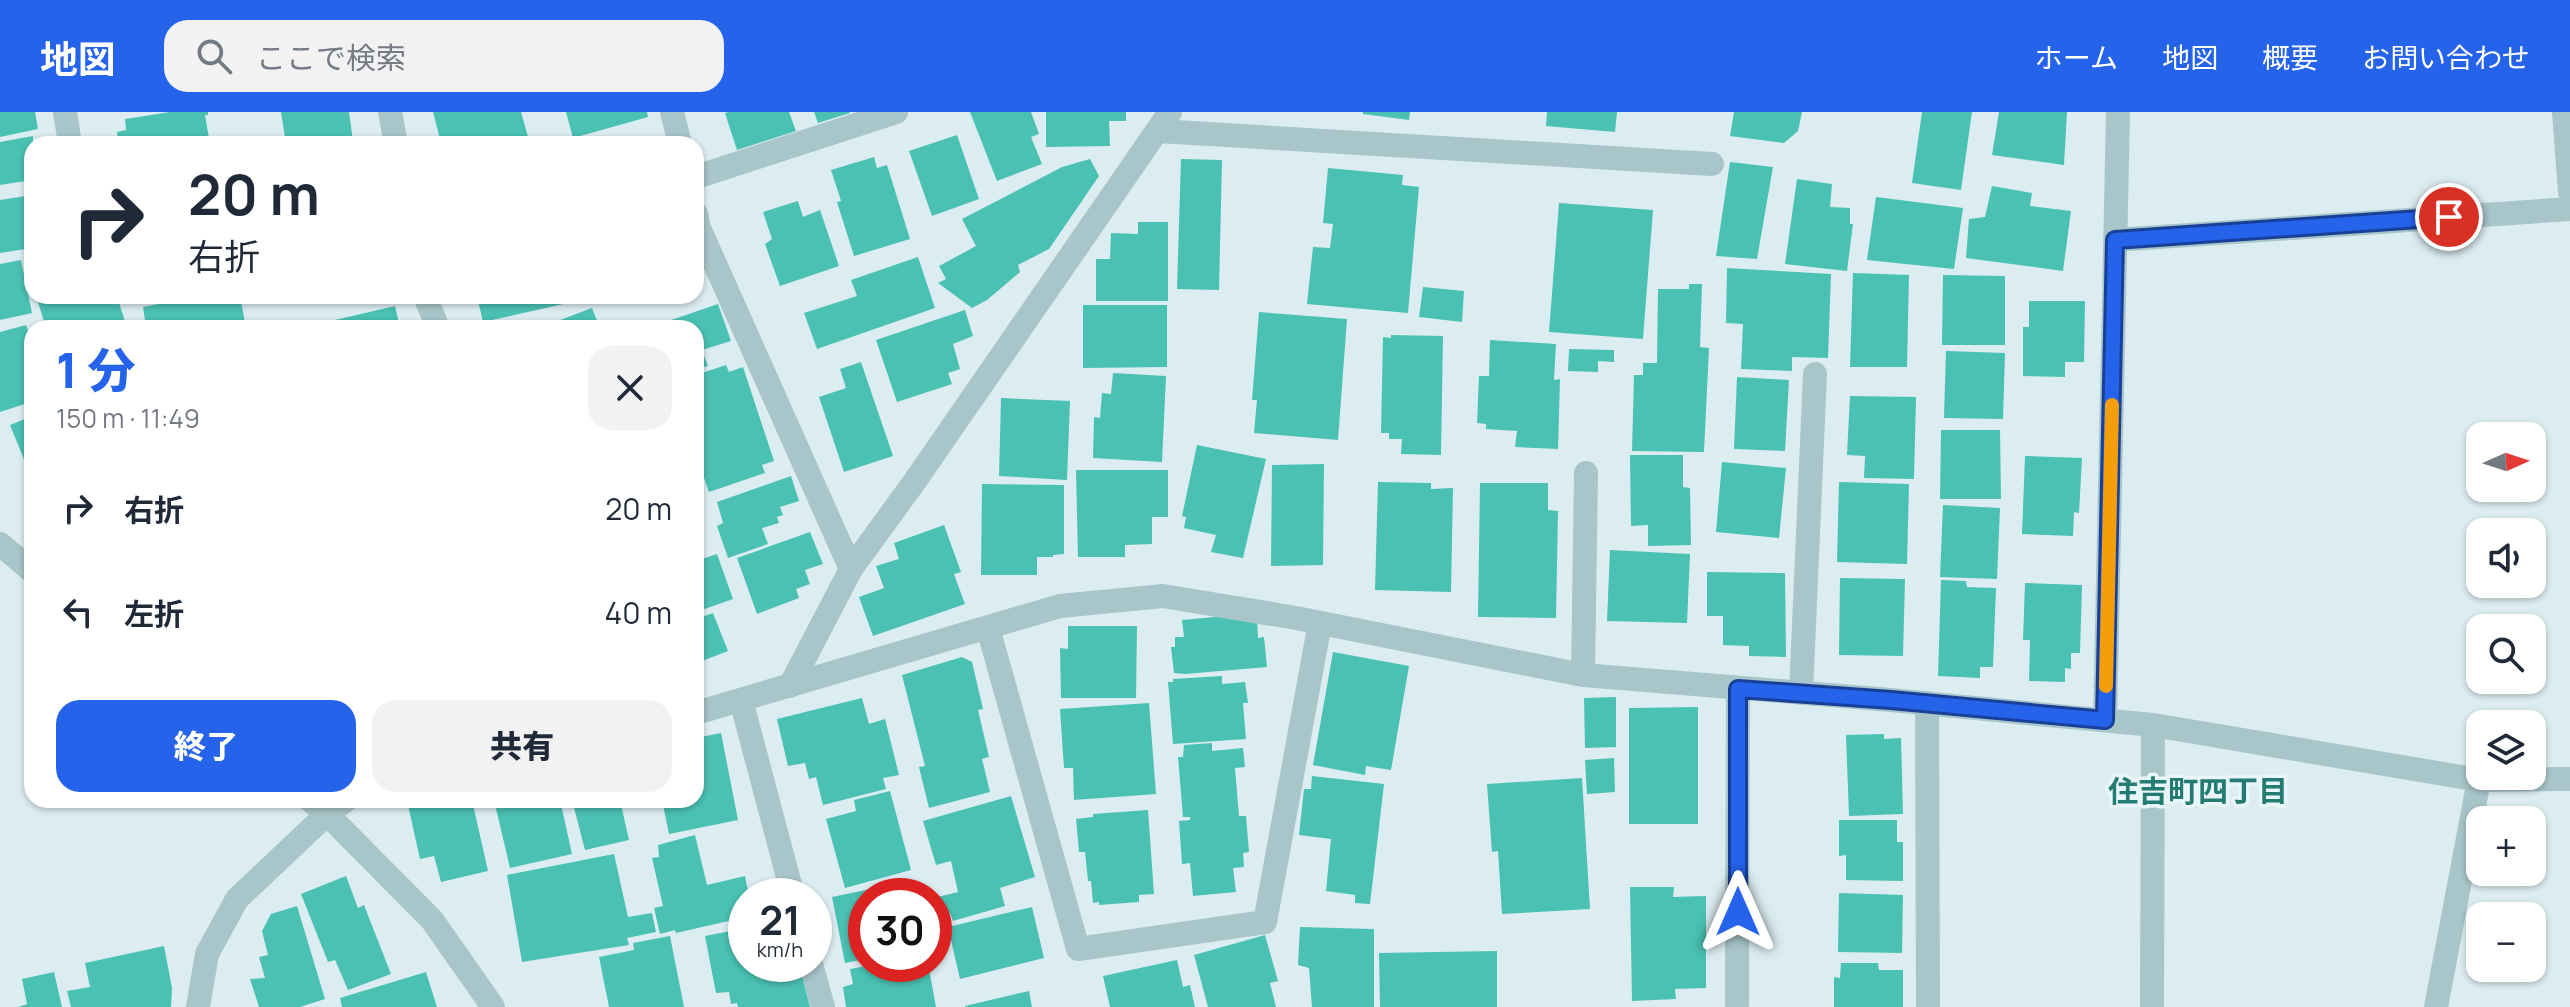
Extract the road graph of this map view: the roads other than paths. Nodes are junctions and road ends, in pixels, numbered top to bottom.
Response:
1 (65, 112) edge
2 (390, 112) edge
3 (672, 112) edge
4 (896, 112) edge
5 (2118, 112) edge
6 (2564, 112) edge
7 (1164, 121) edge
8 (69, 136) edge
9 (394, 136) edge
10 (678, 136) edge
11 (1712, 164) dead end
12 (704, 174) edge
13 (2570, 192) edge
14 (2570, 209) edge
15 (704, 239) edge
16 (2115, 240) junction
17 (1815, 374) dead end
18 (1586, 473) dead end
19 (0, 544) edge
20 (24, 564) edge
21 (851, 569) junction
22 (1320, 623) junction
23 (988, 628) junction
24 (1583, 675) junction
25 (790, 686) junction
26 (1738, 689) junction
27 (1801, 693) junction
28 (741, 700) junction
29 (1927, 703) junction
30 (704, 711) edge
31 (2105, 720) junction
32 (2153, 725) junction
33 (2466, 778) edge
34 (2546, 779) edge
35 (2570, 779) edge
36 (2477, 790) edge
37 (325, 808) edge
38 (331, 808) edge
39 (788, 878) edge
40 (816, 982) edge
41 (198, 1007) edge
42 (493, 1007) edge
43 (823, 1007) edge
44 (1737, 1007) edge
45 (1928, 1007) edge
46 (2152, 1007) edge
47 (2436, 1007) edge

1 - 8 street
2 - 9 street
3 - 10 street
4 - 12 street
5 - 16 street
6 - 13 street
7 - 11 street
7 - 21 street
14 - 16 street
15 - 21 street
16 - 31 street
17 - 27 street
18 - 24 street
19 - 20 street
21 - 25 street
22 - 23 street
22 - 23 street
22 - 24 street
23 - 25 street
24 - 26 street
25 - 28 street
26 - 27 street
26 - 44 street
27 - 29 street
28 - 30 street
28 - 39 street
29 - 31 street
29 - 45 street
31 - 32 street
32 - 33 street
32 - 46 street
34 - 35 street
36 - 47 street
37 - 41 street
38 - 42 street
40 - 43 street

